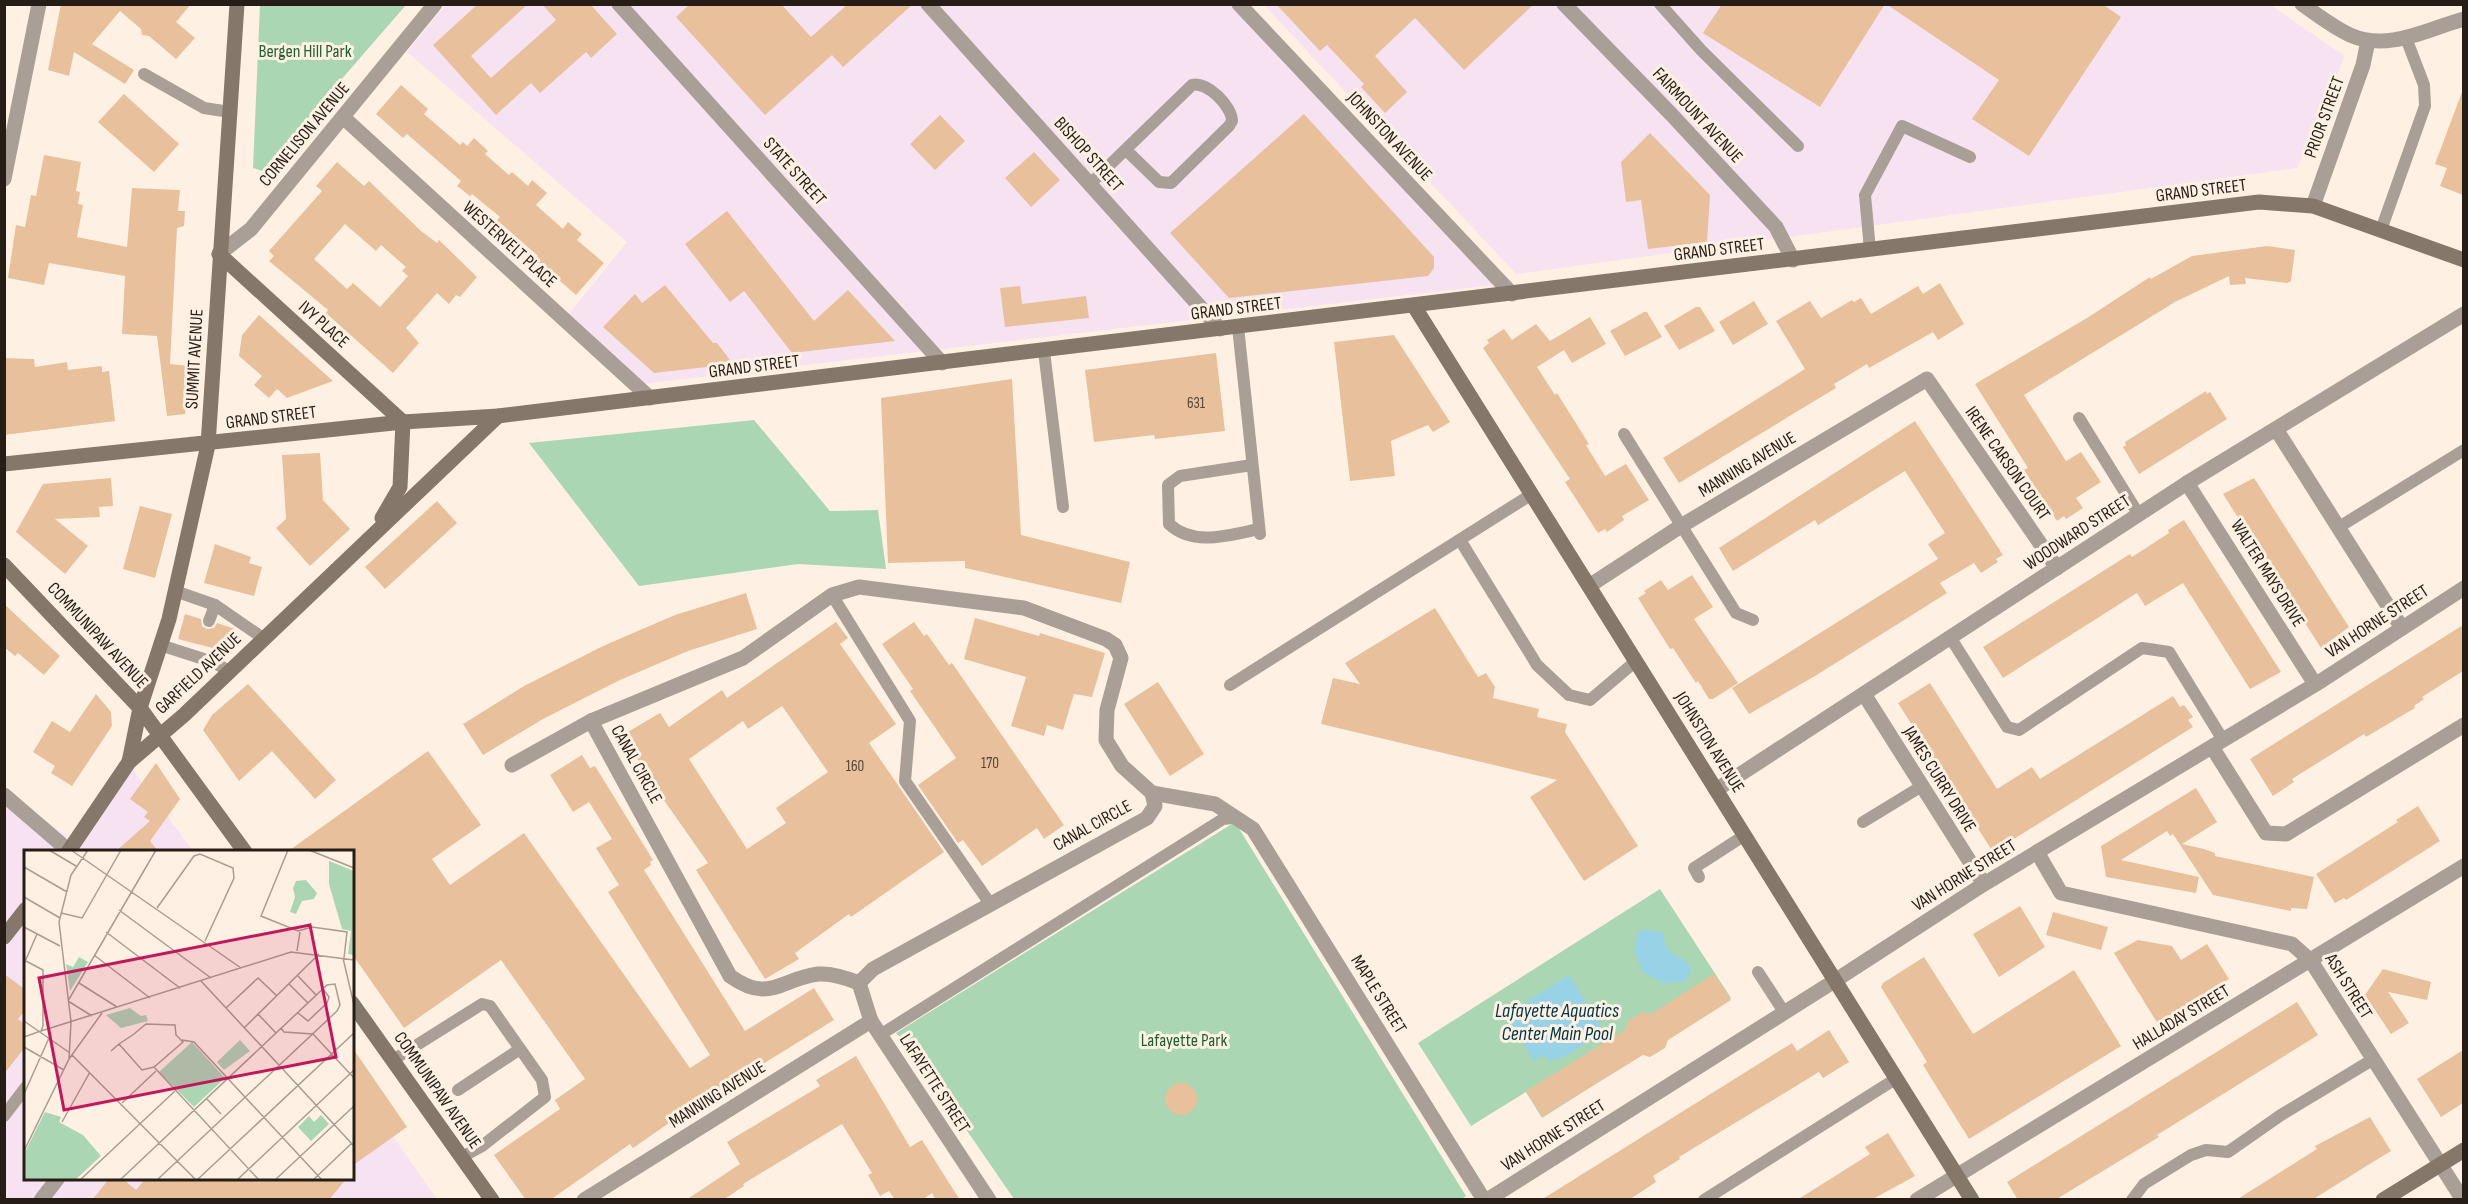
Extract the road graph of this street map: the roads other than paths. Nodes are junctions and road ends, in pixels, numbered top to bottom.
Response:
1 (39, 4) edge
2 (237, 4) edge
3 (435, 4) edge
4 (619, 4) edge
5 (928, 4) edge
6 (1239, 4) edge
7 (1564, 4) edge
8 (1660, 4) edge
9 (2302, 4) edge
10 (2463, 19) edge
11 (2406, 38) junction
12 (2368, 41) junction
13 (144, 74) dead end
14 (230, 112) junction
15 (344, 118) junction
16 (1798, 146) dead end
17 (1126, 150) junction
18 (1970, 157) dead end
19 (4, 179) edge
20 (1090, 184) junction
21 (2313, 206) junction
22 (2381, 230) junction
23 (1870, 250) junction
24 (219, 254) junction
25 (1793, 260) junction
26 (2463, 260) edge
27 (1512, 294) junction
28 (1414, 306) junction
29 (2463, 314) edge
30 (1238, 327) junction
31 (1220, 329) junction
32 (1044, 351) junction
33 (942, 363) junction
34 (1927, 379) joint
35 (650, 398) junction
36 (498, 416) junction
37 (2079, 418) dead end
38 (403, 422) junction
39 (2276, 429) junction
40 (1624, 434) dead end
41 (208, 445) junction
42 (2463, 450) edge
43 (4, 464) edge
44 (1252, 465) junction
45 (2187, 483) junction
46 (1532, 494) junction
47 (1063, 507) dead end
48 (2139, 514) junction
49 (1681, 526) junction
50 (2339, 527) junction
51 (370, 535) junction
52 (1460, 540) junction
53 (4, 565) edge
54 (2057, 568) junction
55 (1589, 586) junction
56 (2463, 588) edge
57 (175, 591) junction
58 (832, 595) junction
59 (215, 606) junction
60 (1754, 620) dead end
61 (209, 621) dead end
62 (2402, 628) junction
63 (1950, 637) junction
64 (263, 638) junction
65 (160, 645) junction
66 (1636, 662) junction
67 (229, 671) junction
68 (2315, 684) junction
69 (1230, 685) dead end
70 (1864, 694) junction
71 (140, 708) junction
72 (591, 721) junction
73 (2463, 725) edge
74 (161, 735) junction
75 (2217, 743) junction
76 (129, 762) junction
77 (512, 765) dead end
78 (1922, 786) junction
79 (1716, 790) junction
80 (1152, 793) junction
81 (4, 795) edge
82 (1232, 818) junction
83 (1863, 822) dead end
84 (1745, 835) junction
85 (67, 850) edge
86 (69, 850) edge
87 (244, 850) edge
88 (2037, 852) junction
89 (2463, 866) edge
90 (1699, 877) dead end
91 (1984, 884) junction
92 (991, 905) junction
93 (24, 912) edge
94 (4, 937) edge
95 (2311, 960) junction
96 (1758, 972) dead end
97 (1836, 980) junction
98 (859, 983) junction
99 (354, 1006) edge
100 (1784, 1012) junction
101 (871, 1021) junction
102 (880, 1035) junction
103 (520, 1049) junction
104 (393, 1060) junction
105 (2372, 1060) junction
106 (1897, 1078) junction
107 (24, 1090) edge
108 (458, 1090) dead end
109 (4, 1116) edge
110 (2463, 1149) edge
111 (462, 1157) junction
112 (2441, 1164) junction
113 (1956, 1174) junction
114 (57, 1180) edge
115 (41, 1200) edge
116 (492, 1200) edge
117 (584, 1200) edge
118 (988, 1200) edge
119 (1486, 1200) edge
120 (1704, 1200) edge
121 (1917, 1200) edge
122 (1972, 1200) edge
123 (2132, 1200) edge
124 (2383, 1200) edge
125 (2463, 1200) edge

1 - 19 street
2 - 14 main road, SUMMIT AVENUE
3 - 15 street, CORNELISON AVENUE
4 - 33 street, STATE STREET
5 - 20 street, BISHOP STREET
6 - 27 street, JOHNSTON AVENUE
7 - 25 street, FAIRMOUNT AVENUE
8 - 16 lane
9 - 12 street
10 - 11 street
11 - 12 street
11 - 22 lane
12 - 21 street, PRIOR STREET
13 - 14 lane
14 - 24 main road, SUMMIT AVENUE
15 - 24 street, CORNELISON AVENUE
15 - 35 street, WESTERVELT PLACE
17 - 17 lane
17 - 20 lane
18 - 23 lane
20 - 31 street, BISHOP STREET
21 - 22 main road, GRAND STREET
21 - 23 main road, GRAND STREET
22 - 26 main road, GRAND STREET
23 - 25 main road, GRAND STREET
24 - 38 main road, IVY PLACE
24 - 41 main road, SUMMIT AVENUE
25 - 27 main road, GRAND STREET
27 - 28 main road, GRAND STREET
28 - 30 main road, GRAND STREET
28 - 46 main road, JOHNSTON AVENUE
29 - 39 street, WOODWARD STREET
30 - 31 main road, GRAND STREET
30 - 44 lane
31 - 32 main road, GRAND STREET
32 - 33 main road, GRAND STREET
32 - 47 lane
33 - 35 main road, GRAND STREET
34 - 49 street, MANNING AVENUE
34 - 54 street, IRENE CARSON COURT
35 - 36 main road, GRAND STREET
36 - 38 main road, GRAND STREET
36 - 51 main road, GARFIELD AVENUE
37 - 48 lane
38 - 41 main road, GRAND STREET
38 - 51 main road, GARFIELD AVENUE
39 - 45 street, WOODWARD STREET
39 - 50 street
40 - 49 lane
41 - 43 main road, GRAND STREET
41 - 57 main road, SUMMIT AVENUE
42 - 50 lane
44 - 44 lane
45 - 48 street, WOODWARD STREET
45 - 68 street, WALTER MAYS DRIVE
46 - 52 lane
46 - 55 main road, JOHNSTON AVENUE
48 - 54 street, WOODWARD STREET
49 - 55 street, MANNING AVENUE
49 - 60 lane
50 - 62 street
51 - 64 main road, GARFIELD AVENUE
52 - 66 lane
52 - 69 lane
53 - 71 main road, COMMUNIPAW AVENUE
54 - 63 street, WOODWARD STREET
55 - 66 main road, JOHNSTON AVENUE
56 - 62 street, VAN HORNE STREET
57 - 59 lane
57 - 65 main road, SUMMIT AVENUE
58 - 72 street, CANAL CIRCLE
58 - 80 street, CANAL CIRCLE
58 - 92 lane
59 - 61 lane
59 - 64 lane
62 - 68 street, VAN HORNE STREET
63 - 70 street, WOODWARD STREET
63 - 75 lane
64 - 67 main road, GARFIELD AVENUE
65 - 67 lane
65 - 71 main road, SUMMIT AVENUE
66 - 79 main road, JOHNSTON AVENUE
67 - 74 main road, GARFIELD AVENUE
68 - 75 street, VAN HORNE STREET
70 - 78 street, JAMES CURRY DRIVE
70 - 79 street, WOODWARD STREET
71 - 74 main road, COMMUNIPAW AVENUE
71 - 76 main road, SUMMIT AVENUE
72 - 77 street, CANAL CIRCLE
72 - 98 street, CANAL CIRCLE
73 - 75 street
74 - 76 main road, GARFIELD AVENUE
74 - 87 main road, COMMUNIPAW AVENUE
75 - 88 street, VAN HORNE STREET
76 - 86 main road, GARFIELD AVENUE
78 - 83 lane
78 - 91 street, JAMES CURRY DRIVE
79 - 84 main road, JOHNSTON AVENUE
80 - 82 street, MAPLE STREET
80 - 92 street, CANAL CIRCLE
81 - 85 street
82 - 102 lane
82 - 119 street, MAPLE STREET
84 - 90 lane
84 - 97 main road, JOHNSTON AVENUE
88 - 91 street, VAN HORNE STREET
88 - 95 street, ASH STREET
89 - 95 street, HALLADAY STREET
91 - 97 street, VAN HORNE STREET
92 - 98 street, CANAL CIRCLE
93 - 94 main road
95 - 105 street, ASH STREET
95 - 113 street, HALLADAY STREET
96 - 100 lane
97 - 100 street, VAN HORNE STREET
97 - 106 main road, JOHNSTON AVENUE
98 - 101 street, LAFAYETTE STREET
99 - 104 main road, COMMUNIPAW AVENUE
100 - 119 street, VAN HORNE STREET
101 - 102 street, LAFAYETTE STREET
101 - 117 street, MANNING AVENUE
102 - 118 street, LAFAYETTE STREET
103 - 104 lane
103 - 108 lane
103 - 111 lane
104 - 111 main road, COMMUNIPAW AVENUE
105 - 112 street, ASH STREET
105 - 123 lane
106 - 113 main road, JOHNSTON AVENUE
106 - 120 lane
107 - 109 lane
110 - 112 main road
111 - 116 main road, COMMUNIPAW AVENUE
112 - 124 main road
112 - 125 street, ASH STREET
113 - 121 street, HALLADAY STREET
113 - 122 main road, JOHNSTON AVENUE
114 - 115 street

